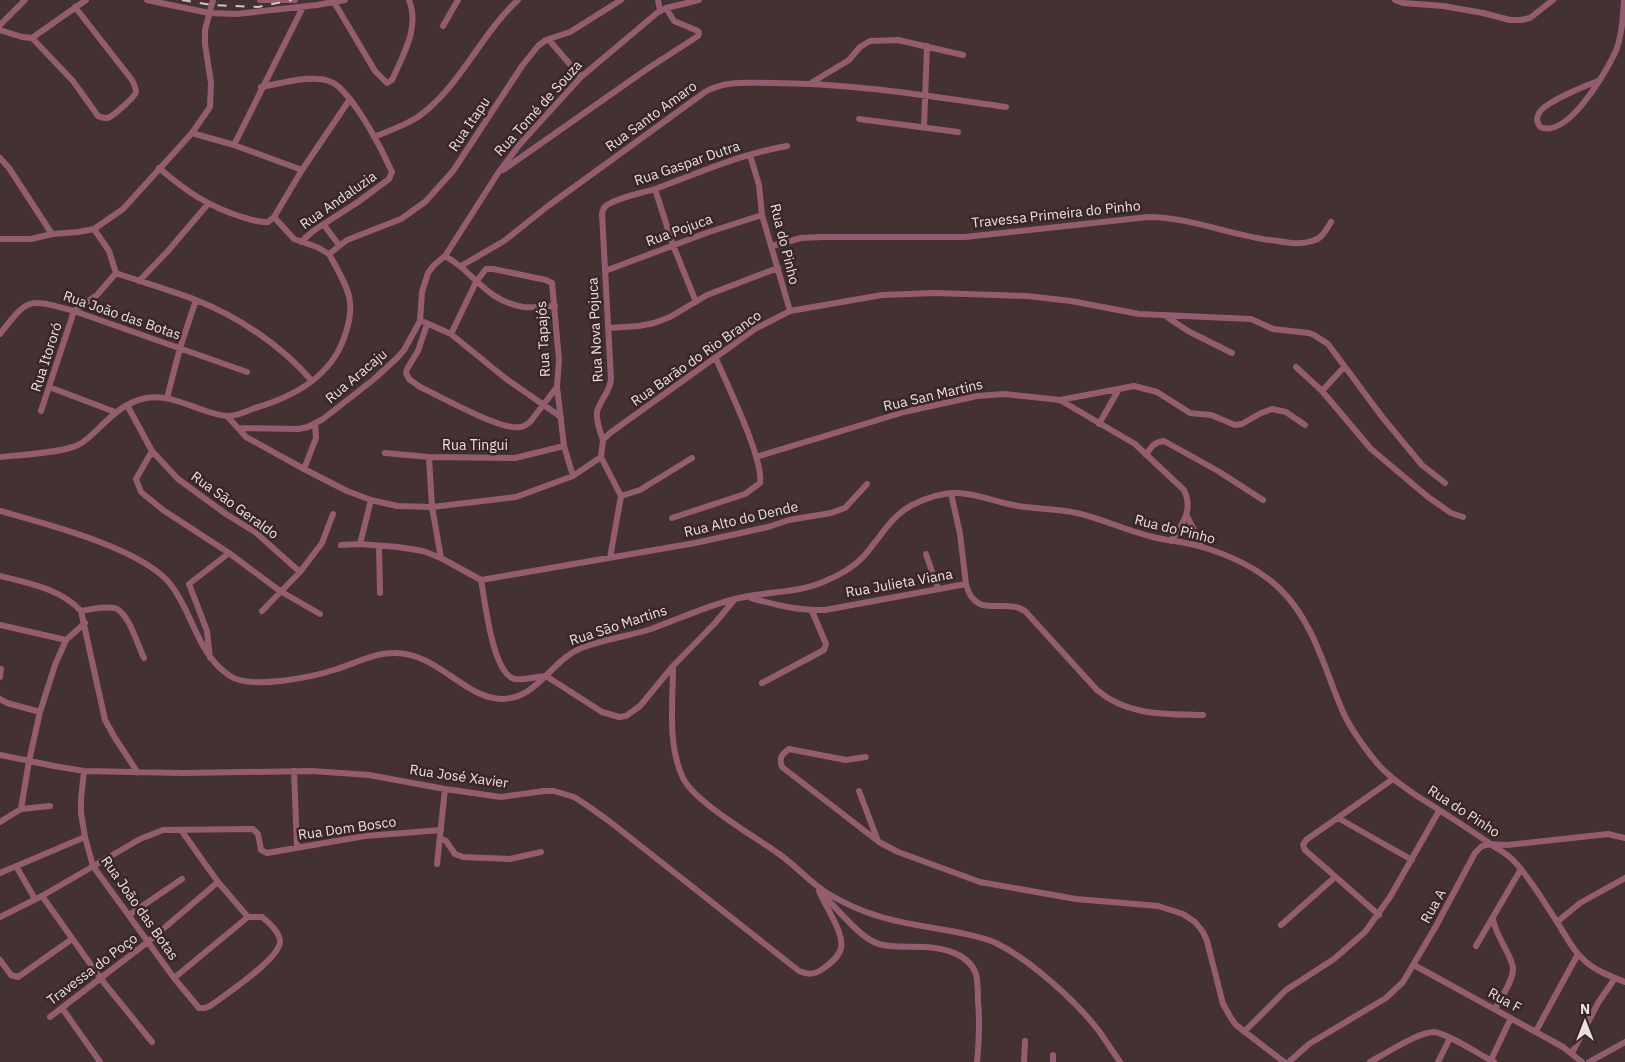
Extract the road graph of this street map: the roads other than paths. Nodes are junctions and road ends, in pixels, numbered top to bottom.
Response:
1 (25, 0) edge
2 (86, 0) edge
3 (146, 0) edge
4 (213, 0) edge
5 (260, 0) edge
6 (295, 0) edge
7 (345, 0) edge
8 (410, 0) edge
9 (457, 0) edge
10 (518, 0) edge
11 (621, 0) edge
12 (658, 0) edge
13 (699, 0) edge
14 (1395, 0) edge
15 (1553, 0) edge
16 (1624, 0) edge
17 (334, 2) junction
18 (1443, 3) edge
19 (75, 7) junction
20 (303, 7) junction
21 (663, 9) junction
22 (209, 13) junction
23 (0, 25) edge
24 (443, 26) dead end
25 (0, 30) edge
26 (32, 38) junction
27 (549, 40) junction
28 (926, 46) junction
29 (963, 54) dead end
30 (581, 77) junction
31 (1598, 81) junction
32 (811, 83) junction
33 (261, 87) junction
34 (924, 95) junction
35 (350, 99) junction
36 (1006, 107) dead end
37 (859, 118) dead end
38 (924, 127) junction
39 (958, 132) dead end
40 (192, 133) junction
41 (374, 137) junction
42 (234, 145) junction
43 (787, 146) dead end
44 (750, 155) junction
45 (0, 158) edge
46 (9, 168) junction
47 (159, 168) junction
48 (0, 170) edge
49 (302, 170) junction
50 (498, 173) junction
51 (655, 189) junction
52 (208, 204) junction
53 (602, 214) joint
54 (762, 215) junction
55 (274, 217) junction
56 (1331, 222) dead end
57 (324, 224) junction
58 (94, 229) junction
59 (52, 234) junction
60 (0, 239) edge
61 (301, 242) junction
62 (339, 245) junction
63 (673, 245) junction
64 (772, 246) junction
65 (329, 254) junction
66 (445, 256) junction
67 (461, 266) junction
68 (778, 268) junction
69 (605, 271) junction
70 (116, 273) junction
71 (139, 281) junction
72 (476, 282) junction
73 (196, 300) junction
74 (696, 302) junction
75 (555, 306) junction
76 (74, 311) junction
77 (790, 312) junction
78 (1166, 316) junction
79 (420, 320) junction
80 (427, 324) junction
81 (608, 328) junction
82 (1, 331) edge
83 (451, 334) junction
84 (180, 348) junction
85 (1232, 353) dead end
86 (716, 359) junction
87 (1296, 367) dead end
88 (1344, 367) junction
89 (247, 372) dead end
90 (312, 382) junction
91 (49, 387) junction
92 (557, 387) junction
93 (1120, 389) junction
94 (1322, 391) junction
95 (167, 398) junction
96 (1060, 400) junction
97 (127, 405) junction
98 (543, 406) junction
99 (41, 411) dead end
100 (115, 412) junction
101 (561, 416) junction
102 (228, 417) junction
103 (314, 424) junction
104 (1099, 424) junction
105 (1305, 425) dead end
106 (238, 428) junction
107 (603, 440) junction
108 (564, 446) junction
109 (152, 451) junction
110 (385, 453) dead end
111 (1146, 455) junction
112 (0, 457) edge
113 (430, 457) junction
114 (601, 457) junction
115 (756, 457) junction
116 (692, 458) dead end
117 (304, 469) junction
118 (574, 476) junction
119 (1445, 483) dead end
120 (867, 484) dead end
121 (951, 493) junction
122 (621, 496) junction
123 (371, 500) junction
124 (1263, 500) dead end
125 (432, 507) junction
126 (0, 511) edge
127 (333, 514) dead end
128 (1187, 516) junction
129 (672, 518) dead end
130 (1463, 518) dead end
131 (1171, 541) junction
132 (360, 544) junction
133 (341, 546) dead end
134 (379, 546) junction
135 (1202, 546) junction
136 (229, 553) junction
137 (926, 554) dead end
138 (441, 558) junction
139 (610, 558) junction
140 (300, 572) junction
141 (0, 576) edge
142 (481, 580) junction
143 (966, 584) junction
144 (938, 588) junction
145 (280, 591) junction
146 (380, 594) dead end
147 (747, 596) junction
148 (735, 598) junction
149 (81, 611) junction
150 (262, 611) dead end
151 (812, 611) junction
152 (320, 614) dead end
153 (85, 623) junction
154 (0, 625) edge
155 (66, 640) junction
156 (144, 658) dead end
157 (210, 659) junction
158 (673, 666) junction
159 (1, 669) dead end
160 (546, 676) junction
161 (0, 677) edge
162 (762, 684) dead end
163 (0, 699) edge
164 (40, 712) junction
165 (1203, 715) dead end
166 (0, 755) edge
167 (866, 757) dead end
168 (29, 761) junction
169 (84, 771) junction
170 (294, 771) junction
171 (138, 773) junction
172 (1393, 779) junction
173 (445, 790) junction
174 (859, 792) dead end
175 (50, 806) dead end
176 (21, 809) junction
177 (1439, 811) junction
178 (1338, 818) junction
179 (0, 822) edge
180 (181, 830) junction
181 (441, 830) junction
182 (84, 837) junction
183 (440, 838) junction
184 (1625, 838) edge
185 (879, 842) junction
186 (1490, 844) junction
187 (297, 847) junction
188 (541, 852) dead end
189 (1412, 860) junction
190 (437, 864) dead end
191 (16, 866) junction
192 (93, 866) junction
193 (1521, 869) junction
194 (0, 873) edge
195 (1335, 877) junction
196 (1625, 878) edge
197 (182, 879) dead end
198 (218, 882) junction
199 (814, 883) junction
200 (819, 890) junction
201 (42, 896) junction
202 (35, 899) junction
203 (129, 915) junction
204 (245, 915) junction
205 (1378, 915) junction
206 (0, 916) edge
207 (1492, 919) junction
208 (1557, 922) junction
209 (1281, 924) dead end
210 (72, 939) junction
211 (149, 941) junction
212 (1476, 946) dead end
213 (1578, 954) junction
214 (0, 960) edge
215 (1414, 965) junction
216 (174, 978) junction
217 (1615, 978) junction
218 (101, 979) junction
219 (1625, 982) edge
220 (62, 1008) junction
221 (1495, 1009) junction
222 (50, 1017) dead end
223 (1511, 1018) junction
224 (1536, 1031) junction
225 (1244, 1032) junction
226 (1450, 1038) junction
227 (1025, 1041) dead end
228 (152, 1042) dead end
229 (1625, 1042) edge
230 (1572, 1053) junction
231 (100, 1062) edge
232 (977, 1062) edge
233 (1024, 1062) edge
234 (1120, 1062) edge
235 (1284, 1062) edge
236 (1289, 1062) edge
237 (1370, 1062) edge
238 (1438, 1062) edge
239 (1492, 1062) edge
240 (1582, 1062) edge
241 (1589, 1062) edge

1 - 23 street
2 - 19 street
3 - 22 street
4 - 22 street
5 - 6 street
7 - 17 street
8 - 17 street
9 - 24 street
10 - 41 street
11 - 27 street, Rua Itapu
12 - 21 street
13 - 21 street, Rua Tomé de Souza
14 - 18 street
15 - 18 street
16 - 31 street
17 - 20 street
19 - 26 street
19 - 26 street
20 - 22 street
20 - 33 street
21 - 30 street, Rua Tomé de Souza
21 - 50 street
22 - 40 street
25 - 26 street
27 - 30 street
27 - 62 street, Rua Itapu
28 - 29 street
28 - 32 street
28 - 34 street
30 - 50 street, Rua Tomé de Souza
31 - 31 street
32 - 34 street, Rua Santo Amaro
32 - 67 street, Rua Santo Amaro
33 - 35 street
33 - 42 street
34 - 36 street, Rua Santo Amaro
34 - 38 street
35 - 41 street
35 - 49 street
37 - 38 street
38 - 39 street
40 - 42 street
40 - 47 street
41 - 57 street, Rua Andaluzia
42 - 49 street
43 - 44 street, Rua Gaspar Dutra
44 - 51 street, Rua Gaspar Dutra
44 - 54 street, Rua do Pinho
45 - 46 street
46 - 48 street
46 - 59 street
47 - 52 street
47 - 58 street
49 - 55 street
50 - 66 street, Rua Aracaju
51 - 53 street, Rua Gaspar Dutra
51 - 63 street
52 - 55 street
52 - 71 street
53 - 69 street, Rua Nova Pojuca
54 - 63 street, Rua Pojuca
54 - 64 street, Rua do Pinho
55 - 61 street
56 - 64 street, Travessa Primeira do Pinho
57 - 61 street, Rua Andaluzia
57 - 62 street
58 - 59 street
58 - 70 street
59 - 60 street
61 - 65 street
62 - 65 street, Rua Itapu
63 - 69 street, Rua Pojuca
63 - 74 street
64 - 68 street, Rua do Pinho
65 - 90 street
66 - 67 street
66 - 79 street, Rua Aracaju
67 - 72 street
68 - 74 street
68 - 77 street, Rua do Pinho
69 - 81 street, Rua Nova Pojuca
70 - 71 street
70 - 76 street
71 - 73 street
72 - 75 street
72 - 75 street, Rua Tapajós
72 - 83 street, Rua Tapajós
73 - 84 street
73 - 90 street
74 - 81 street
75 - 92 street, Rua Tapajós
76 - 82 street, Rua João das Botas
76 - 84 street, Rua João das Botas
76 - 91 street, Rua Itororó
77 - 78 street, Rua Barão do Rio Branco
77 - 86 street, Rua Barão do Rio Branco
78 - 85 street
78 - 88 street, Rua Barão do Rio Branco
79 - 80 street
79 - 103 street, Rua Aracaju
80 - 83 street
80 - 98 street
81 - 107 street, Rua Nova Pojuca
83 - 98 street
84 - 89 street, Rua João das Botas
84 - 95 street
86 - 107 street, Rua Barão do Rio Branco
86 - 115 street
87 - 94 street
88 - 94 street
88 - 119 street, Rua Barão do Rio Branco
90 - 102 street
91 - 99 street, Rua Itororó
91 - 100 street
92 - 98 street
92 - 101 street, Rua Tapajós
93 - 96 street
93 - 104 street
93 - 105 street
94 - 130 street
95 - 97 street
95 - 102 street
96 - 104 street, Rua San Martins
96 - 115 street, Rua San Martins
97 - 100 street
97 - 109 street, Rua São Geraldo
98 - 101 street
100 - 112 street
101 - 108 street, Rua Tapajós
102 - 106 street
103 - 106 street, Rua Aracaju
103 - 117 street
104 - 111 street, Rua San Martins
106 - 117 street
107 - 114 street
108 - 113 street, Rua Tingui
108 - 118 street, Rua Tapajós
109 - 136 street
109 - 140 street, Rua São Geraldo
110 - 113 street, Rua Tingui
111 - 124 street
111 - 128 street, Rua San Martins
113 - 125 street
114 - 118 street
114 - 122 street
115 - 129 street
116 - 122 street
117 - 123 street
118 - 125 street
120 - 139 street, Rua Alto do Dende
121 - 131 street, Rua do Pinho
121 - 143 street, Rua Julieta Viana
121 - 147 street, Rua do Pinho
122 - 139 street
123 - 125 street
123 - 132 street
125 - 138 street
126 - 157 street
127 - 140 street
128 - 131 street
128 - 135 street
131 - 135 street, Rua do Pinho
132 - 133 street
132 - 134 street
134 - 138 street
134 - 146 street
135 - 172 street, Rua do Pinho
136 - 145 street
136 - 157 street
137 - 144 street
138 - 142 street
139 - 142 street, Rua Alto do Dende
140 - 145 street
141 - 149 street
142 - 160 street
143 - 144 street, Rua Julieta Viana
143 - 165 street
144 - 151 street, Rua Julieta Viana
145 - 150 street
145 - 152 street
147 - 148 street, Rua do Pinho
147 - 151 street, Rua Julieta Viana
148 - 158 street
148 - 160 street, Rua São Martins
149 - 153 street
149 - 156 street
151 - 162 street
153 - 155 street
153 - 171 street
154 - 155 street
155 - 164 street
157 - 160 street, Rua São Martins
158 - 160 street
158 - 199 street
159 - 161 street
163 - 164 street
164 - 168 street
166 - 168 street, Rua José Xavier
167 - 185 street
168 - 169 street, Rua José Xavier
168 - 176 street
169 - 171 street, Rua José Xavier
169 - 182 street, Rua João das Botas
170 - 171 street, Rua José Xavier
170 - 173 street, Rua José Xavier
170 - 187 street
172 - 177 street, Rua do Pinho
172 - 178 street
173 - 181 street
173 - 200 street, Rua José Xavier
174 - 185 street
175 - 176 street
176 - 179 street
177 - 186 street, Rua do Pinho
177 - 189 street
178 - 189 street
178 - 195 street
180 - 187 street, Rua Dom Bosco
180 - 192 street
180 - 198 street
181 - 183 street
181 - 187 street, Rua Dom Bosco
182 - 191 street
182 - 192 street, Rua João das Botas
183 - 188 street
183 - 190 street
184 - 186 street
185 - 225 street
186 - 193 street, Rua do Pinho
186 - 215 street, Rua A
189 - 205 street
191 - 194 street
191 - 202 street
192 - 201 street
192 - 203 street, Rua João das Botas
193 - 207 street
193 - 208 street, Rua do Pinho
195 - 205 street
195 - 209 street
196 - 208 street
197 - 203 street
198 - 204 street
198 - 211 street, Travessa do Poço
199 - 200 street
199 - 234 street
200 - 232 street
201 - 202 street
201 - 210 street
202 - 206 street
203 - 211 street, Rua João das Botas
204 - 216 street
204 - 216 street, Rua João das Botas
205 - 225 street
207 - 212 street
207 - 221 street
208 - 213 street, Rua do Pinho
210 - 214 street
210 - 218 street
211 - 216 street, Rua João das Botas
211 - 218 street, Travessa do Poço
213 - 217 street, Rua do Pinho
213 - 224 street
215 - 221 street, Rua F
215 - 236 street, Rua A
217 - 219 street, Rua do Pinho
217 - 230 street
218 - 220 street, Travessa do Poço
218 - 228 street
220 - 222 street, Travessa do Poço
220 - 231 street
221 - 223 street, Rua F
223 - 224 street, Rua F
223 - 239 street
224 - 230 street, Rua F
225 - 235 street
226 - 237 street
226 - 238 street
226 - 239 street
227 - 233 street
229 - 241 street
230 - 240 street, Rua F

